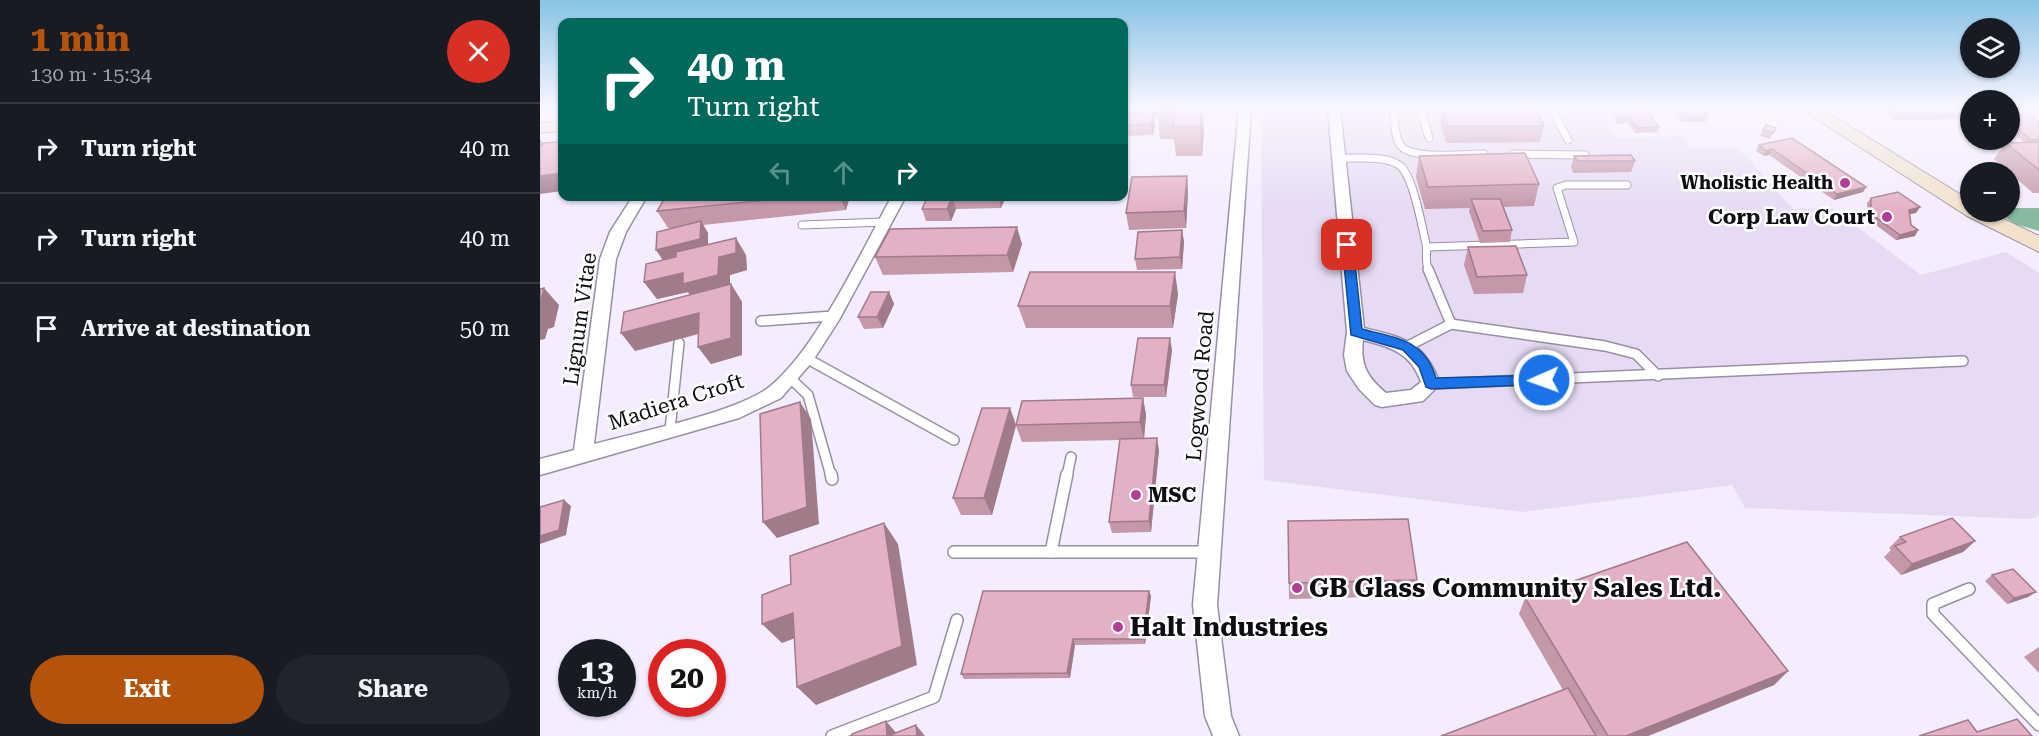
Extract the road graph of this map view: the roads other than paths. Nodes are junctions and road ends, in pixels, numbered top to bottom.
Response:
1 (1242, 143) edge
2 (1338, 143) edge
3 (1400, 143) edge
4 (1865, 143) edge
5 (1496, 154) edge
6 (1507, 154) edge
7 (1585, 155) edge
8 (1339, 158) junction
9 (1627, 185) dead end
10 (637, 201) edge
11 (896, 201) edge
12 (1960, 203) edge
13 (884, 222) junction
14 (1994, 222) edge
15 (802, 225) dead end
16 (2039, 245) edge
17 (1427, 247) junction
18 (833, 316) junction
19 (762, 321) dead end
20 (1451, 324) junction
21 (1356, 332) junction
22 (679, 343) dead end
23 (1408, 346) junction
24 (806, 358) junction
25 (1963, 361) dead end
26 (1658, 376) junction
27 (789, 377) junction
28 (1431, 384) junction
29 (670, 430) junction
30 (954, 440) dead end
31 (584, 455) junction
32 (1071, 457) dead end
33 (540, 467) edge
34 (832, 479) dead end
35 (954, 552) dead end
36 (1051, 552) junction
37 (1209, 552) junction
38 (1969, 589) dead end
39 (957, 620) dead end
40 (2039, 725) edge
41 (832, 736) edge
42 (1226, 736) edge

1 - 37 street, Logwood Road
2 - 8 street
3 - 5 lane
4 - 12 main road
6 - 7 lane
8 - 17 lane
8 - 21 street
9 - 17 lane
10 - 31 street, Lignum Vitae
11 - 13 street, Madiera Croft
13 - 15 lane
13 - 18 street, Madiera Croft
14 - 16 main road
17 - 20 lane
18 - 19 lane
18 - 24 street, Madiera Croft
20 - 23 lane
20 - 26 lane
21 - 23 street
21 - 28 street
22 - 29 lane
23 - 28 street
24 - 27 street, Madiera Croft
24 - 30 lane
25 - 26 lane
26 - 28 lane
27 - 29 street, Madiera Croft
27 - 34 lane
29 - 31 street, Madiera Croft
31 - 33 street, Madiera Croft
32 - 36 lane
35 - 36 lane
36 - 37 lane
37 - 42 street, Logwood Road
38 - 40 lane
39 - 41 lane

